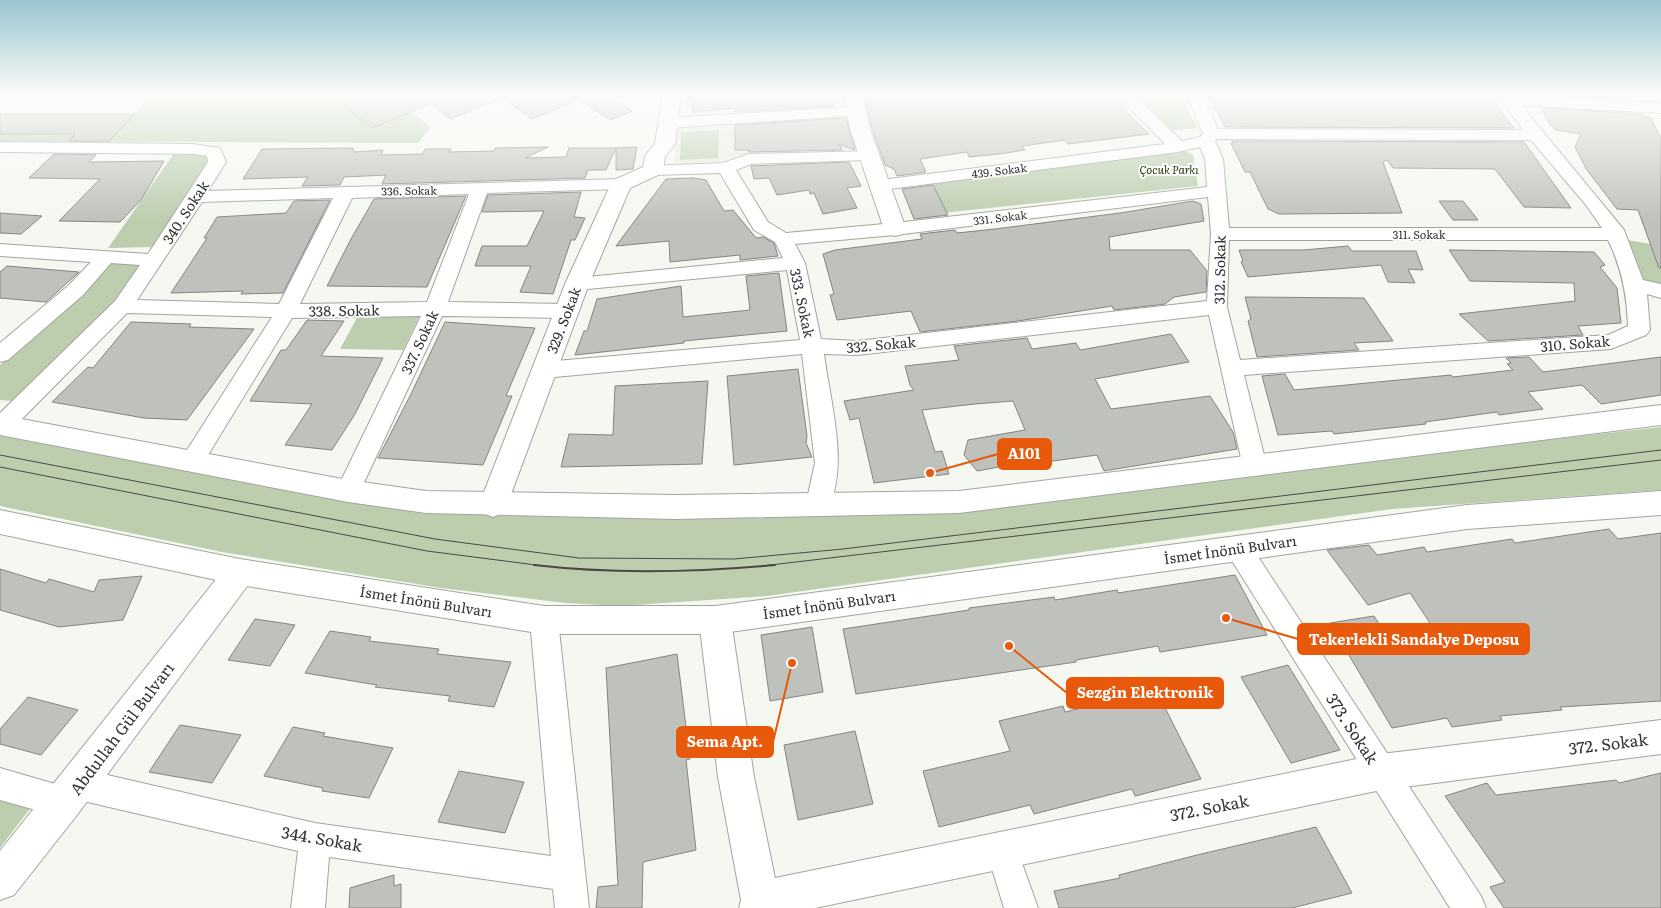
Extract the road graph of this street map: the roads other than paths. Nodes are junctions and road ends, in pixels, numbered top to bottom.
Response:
1 (647, 136) edge
2 (666, 136) edge
3 (862, 136) edge
4 (1167, 136) edge
5 (1312, 136) edge
6 (1539, 136) edge
7 (1209, 137) junction
8 (1178, 147) junction
9 (0, 148) edge
10 (867, 155) junction
11 (654, 163) junction
12 (726, 168) junction
13 (621, 184) junction
14 (881, 185) junction
15 (480, 189) junction
16 (1217, 191) junction
17 (346, 192) junction
18 (196, 197) junction
19 (895, 229) junction
20 (1220, 234) junction
21 (1617, 234) junction
22 (783, 239) junction
23 (0, 250) edge
24 (106, 256) junction
25 (154, 260) junction
26 (795, 263) junction
27 (577, 284) junction
28 (1636, 285) junction
29 (1661, 291) edge
30 (122, 306) junction
31 (1217, 307) junction
32 (435, 309) junction
33 (286, 311) junction
34 (566, 311) junction
35 (812, 346) junction
36 (0, 355) edge
37 (1230, 368) junction
38 (544, 370) junction
39 (1661, 415) edge
40 (1, 426) edge
41 (192, 461) junction
42 (1254, 467) junction
43 (348, 492) junction
44 (1661, 502) edge
45 (818, 504) junction
46 (493, 505) junction
47 (0, 522) edge
48 (1238, 548) junction
49 (240, 572) junction
50 (544, 620) junction
51 (715, 620) junction
52 (1661, 737) edge
53 (1381, 772) junction
54 (0, 784) edge
55 (71, 793) junction
56 (315, 839) junction
57 (1002, 849) junction
58 (570, 875) junction
59 (0, 881) edge
60 (760, 904) edge
61 (308, 908) edge
62 (572, 908) edge
63 (1021, 908) edge
64 (1469, 908) edge

1 - 11 main road
2 - 11 main road
3 - 10 main road
4 - 8 street
5 - 7 street, 439. Sokak
6 - 21 street, 310. Sokak
7 - 8 street, 439. Sokak
7 - 16 street, 312. Sokak
8 - 14 street, 439. Sokak
9 - 18 street, 340. Sokak
10 - 12 street
10 - 14 main road
11 - 12 street
11 - 13 main road
12 - 22 street
13 - 15 street, 336. Sokak
13 - 27 main road, 329. Sokak
14 - 19 main road
15 - 17 street, 336. Sokak
15 - 32 street, 337. Sokak
16 - 19 street, 331. Sokak
16 - 20 street, 312. Sokak
17 - 18 street, 336. Sokak
17 - 33 street
18 - 25 street, 340. Sokak
19 - 22 street, 331. Sokak
20 - 21 street, 311. Sokak
20 - 31 street, 312. Sokak
21 - 28 street, 310. Sokak
22 - 26 street, 333. Sokak
23 - 24 street
24 - 25 street
24 - 36 street
25 - 30 street, 340. Sokak
26 - 27 street
26 - 35 street, 333. Sokak
27 - 34 main road, 329. Sokak
28 - 29 street
28 - 37 street, 310. Sokak
30 - 33 street, 338. Sokak
30 - 40 street, 340. Sokak
31 - 35 street, 332. Sokak
31 - 37 street, 312. Sokak
32 - 33 street, 338. Sokak
32 - 34 street, 338. Sokak
32 - 43 street, 337. Sokak
33 - 41 street
34 - 38 main road, 329. Sokak
35 - 38 street, 332. Sokak
35 - 45 street, 333. Sokak
37 - 42 street, 312. Sokak
38 - 46 main road, 329. Sokak
39 - 42 main road
40 - 41 main road
41 - 43 main road
42 - 45 main road
43 - 46 main road
44 - 48 main road, İsmet İnönü Bulvarı
45 - 46 main road
47 - 49 main road, İsmet İnönü Bulvarı
48 - 51 main road, İsmet İnönü Bulvarı
48 - 53 street, 373. Sokak
49 - 50 main road, İsmet İnönü Bulvarı
49 - 55 main road, Abdullah Gül Bulvarı
50 - 51 main road, İsmet İnönü Bulvarı
50 - 58 street
51 - 60 main road
52 - 53 main road, 372. Sokak
53 - 57 main road, 372. Sokak
53 - 64 street, 373. Sokak
54 - 55 street, 344. Sokak
55 - 56 street, 344. Sokak
55 - 59 main road, Abdullah Gül Bulvarı
56 - 58 street, 344. Sokak
56 - 61 street
57 - 60 main road, 372. Sokak
57 - 63 street
58 - 62 street

